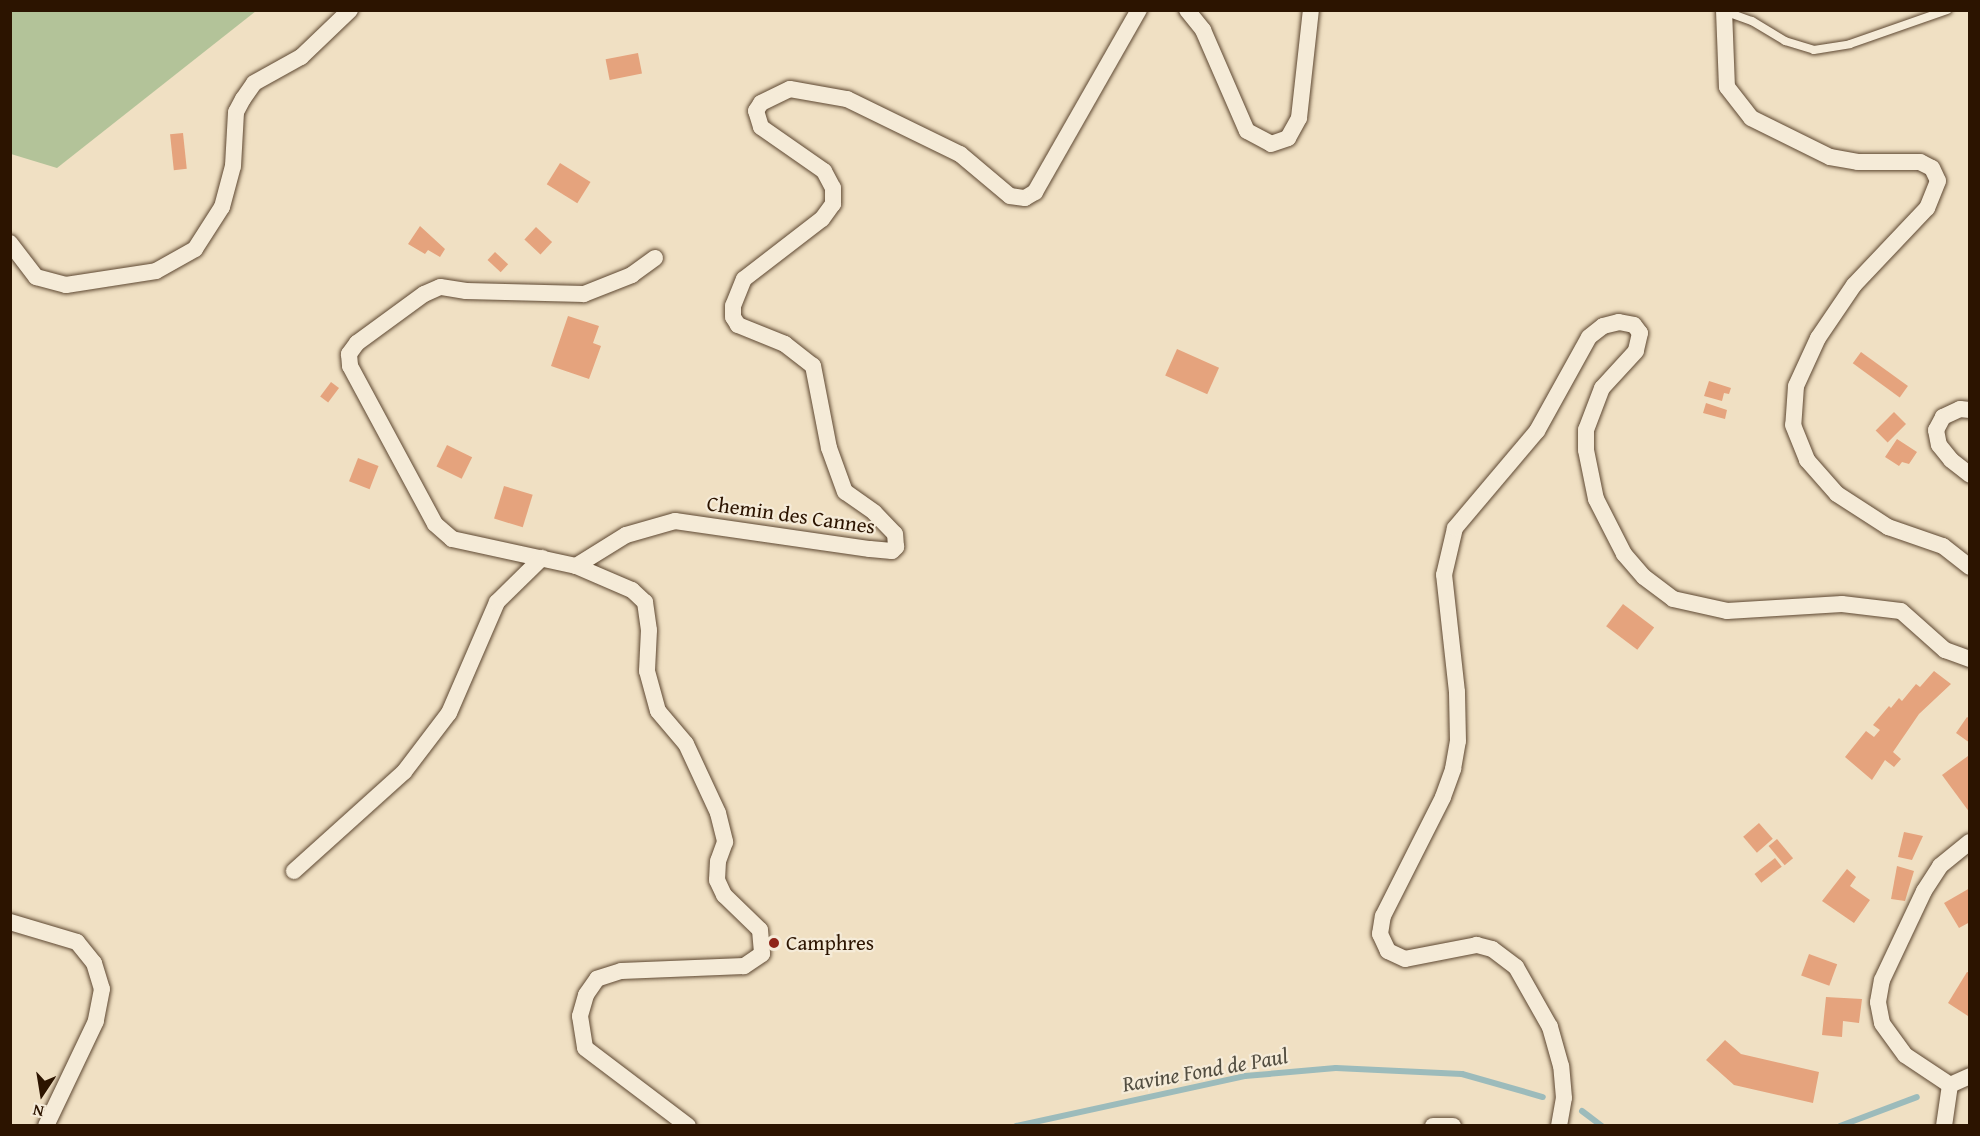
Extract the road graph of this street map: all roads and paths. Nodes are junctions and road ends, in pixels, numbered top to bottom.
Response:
1 (350, 10) edge
2 (1139, 10) edge
3 (1187, 10) edge
4 (1311, 10) edge
5 (1947, 10) edge
6 (1724, 11) edge
7 (10, 243) edge
8 (655, 258) dead end
9 (1970, 410) edge
10 (1970, 475) edge
11 (542, 558) junction
12 (576, 566) junction
13 (1970, 567) edge
14 (1970, 659) edge
15 (1970, 842) edge
16 (294, 871) dead end
17 (10, 922) edge
18 (1970, 1076) edge
19 (1950, 1085) junction
20 (45, 1125) edge
21 (688, 1125) edge
22 (1433, 1125) edge
23 (1453, 1125) edge
24 (1558, 1125) edge
25 (1944, 1125) edge

1 - 7 street
2 - 12 street, Chemin des Cannes
3 - 4 street
5 - 6 lane
6 - 13 street
8 - 11 street
9 - 10 street
11 - 12 street
11 - 16 street
12 - 21 street
14 - 24 street
15 - 19 street
17 - 20 street
18 - 19 street
19 - 25 street
22 - 23 street

